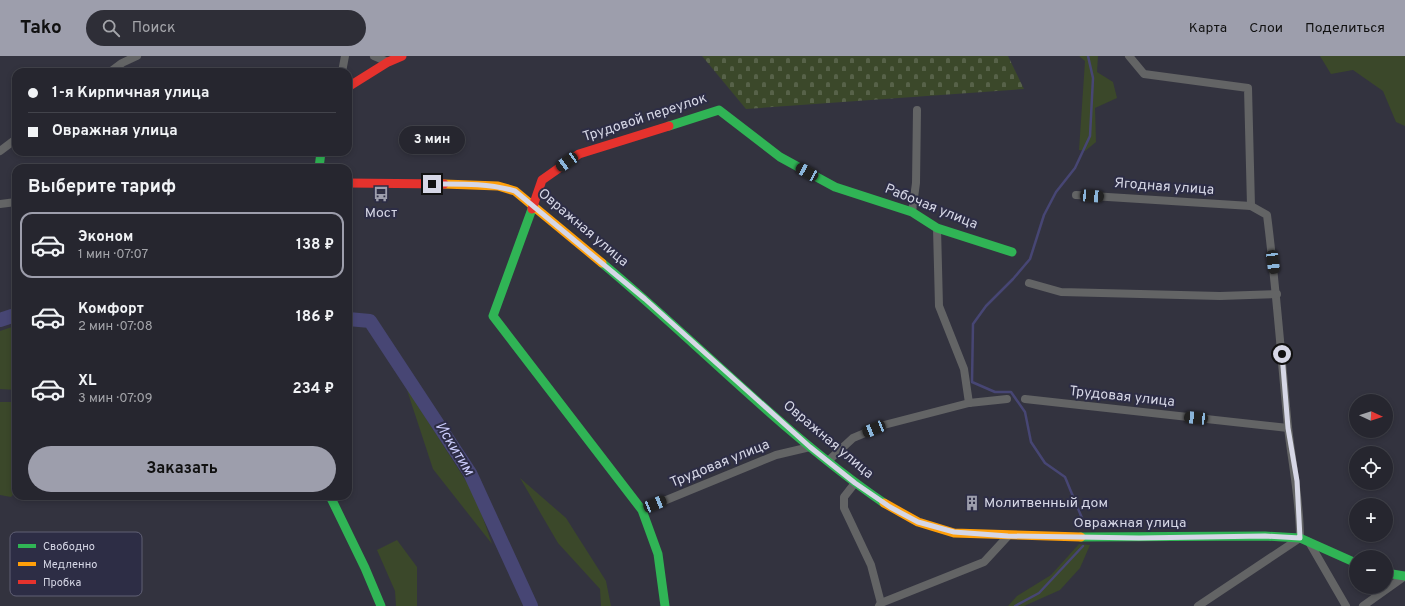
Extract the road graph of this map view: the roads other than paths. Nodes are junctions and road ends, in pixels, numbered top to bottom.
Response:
1 (137, 56) edge
2 (345, 56) edge
3 (374, 56) edge
4 (402, 56) edge
5 (1129, 56) edge
6 (388, 62) junction
7 (115, 68) edge
8 (343, 68) edge
9 (352, 84) edge
10 (719, 110) joint
11 (917, 110) dead end
12 (12, 142) edge
13 (0, 151) edge
14 (352, 184) edge
15 (1076, 195) dead end
16 (12, 202) edge
17 (0, 204) edge
18 (532, 204) junction
19 (1251, 206) junction
20 (912, 212) junction
21 (937, 228) junction
22 (1012, 252) dead end
23 (1029, 283) dead end
24 (1277, 294) junction
25 (1007, 398) dead end
26 (1025, 399) dead end
27 (969, 403) junction
28 (1288, 428) junction
29 (810, 447) junction
30 (828, 461) junction
31 (855, 483) junction
32 (332, 500) edge
33 (642, 510) junction
34 (1008, 536) junction
35 (1304, 540) junction
36 (1349, 560) edge
37 (1393, 574) edge
38 (1405, 576) edge
39 (880, 605) edge
40 (381, 606) edge
41 (665, 606) edge
42 (1198, 606) edge
43 (1346, 606) edge
44 (1363, 606) edge

1 - 7 street
2 - 8 street
3 - 6 street
4 - 6 street
5 - 19 street
6 - 9 street
10 - 18 street, Трудовой переулок
10 - 20 street, Рабочая улица
11 - 20 street
12 - 13 street
14 - 18 street, Овражная улица
15 - 19 street, Ягодная улица
16 - 17 street
18 - 29 street, Овражная улица
18 - 33 street, Трудовой переулок
19 - 24 street
20 - 21 street, Рабочая улица
21 - 22 street, Рабочая улица
21 - 27 street
23 - 24 street
24 - 28 street
25 - 27 street
26 - 28 street, Трудовая улица
27 - 30 street
28 - 35 street
29 - 30 street, Овражная улица
29 - 33 street, Трудовая улица
30 - 31 street, Овражная улица
31 - 34 street, Овражная улица
31 - 39 street
32 - 40 street
33 - 41 street
34 - 35 street, Овражная улица
34 - 39 street
35 - 36 street, Овражная улица
35 - 42 street
35 - 43 street
37 - 38 street
38 - 44 street

